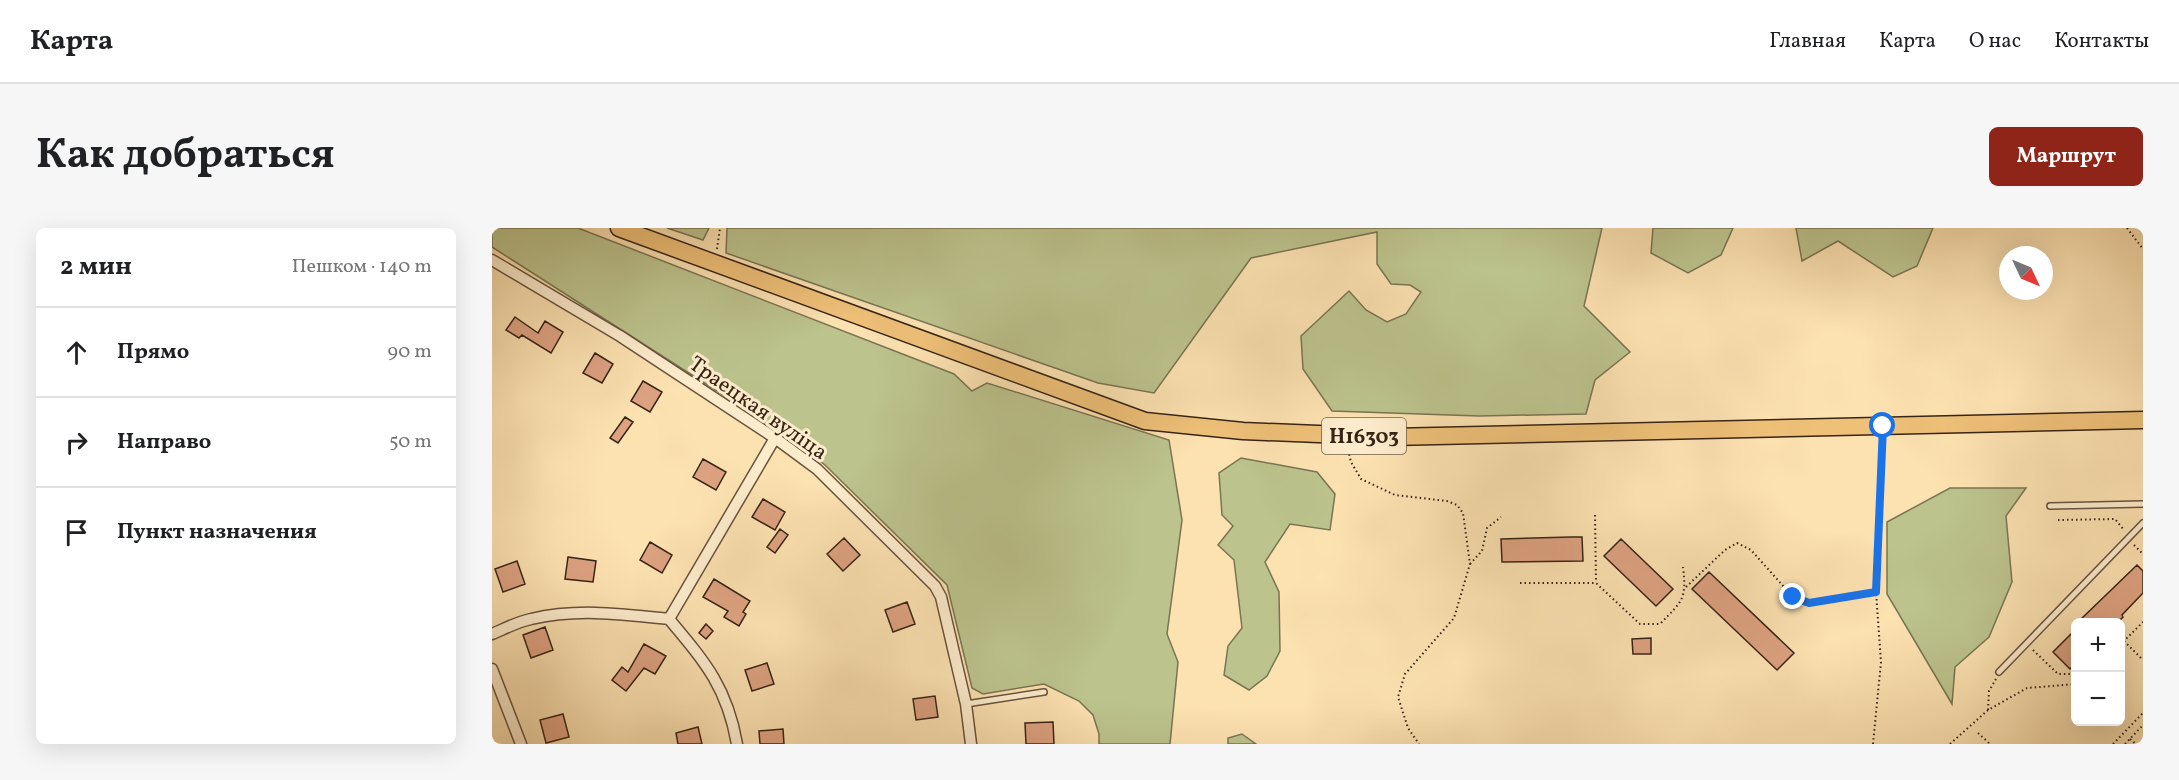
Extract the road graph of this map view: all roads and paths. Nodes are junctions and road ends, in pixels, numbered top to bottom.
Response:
1 (619, 228) edge
2 (720, 228) edge
3 (2127, 228) edge
4 (2143, 249) edge
5 (492, 260) edge
6 (716, 264) junction
7 (2143, 420) edge
8 (1883, 426) junction
9 (1344, 435) junction
10 (775, 438) junction
11 (2143, 504) edge
12 (2050, 506) dead end
13 (1595, 515) dead end
14 (1501, 517) dead end
15 (2058, 520) dead end
16 (2143, 523) edge
17 (2130, 536) junction
18 (2132, 543) dead end
19 (2143, 554) edge
20 (1470, 564) junction
21 (1683, 567) dead end
22 (1520, 583) dead end
23 (1596, 583) junction
24 (1686, 587) junction
25 (1876, 592) junction
26 (669, 619) junction
27 (2143, 622) edge
28 (492, 634) edge
29 (2125, 640) edge
30 (2125, 642) edge
31 (2026, 644) junction
32 (2143, 660) edge
33 (492, 669) edge
34 (1999, 672) joint
35 (2071, 674) edge
36 (2071, 684) edge
37 (1044, 692) dead end
38 (966, 704) junction
39 (1988, 710) junction
40 (2143, 712) edge
41 (2143, 725) edge
42 (1978, 733) dead end
43 (2130, 739) junction
44 (521, 744) edge
45 (737, 744) edge
46 (971, 744) edge
47 (1419, 744) edge
48 (1874, 744) edge
49 (1950, 744) edge
50 (1990, 744) edge
51 (2113, 744) edge
52 (2125, 744) edge
53 (2136, 744) edge

1 - 6 main road, Н16303
2 - 6 path
3 - 4 path
5 - 10 street, Траецкая вуліца
6 - 9 main road, Н16303
7 - 8 main road, Н16303
8 - 9 main road, Н16303
8 - 25 path
9 - 20 path
10 - 26 street
10 - 38 street, Траецкая вуліца
11 - 12 lane
13 - 23 path
14 - 20 path
15 - 17 path
16 - 17 lane
17 - 31 lane
18 - 19 path
20 - 47 path
21 - 24 path
22 - 23 path
23 - 24 path
24 - 25 path
25 - 48 path
26 - 28 street
26 - 45 street
27 - 29 path
30 - 32 path
31 - 34 lane
31 - 35 path
33 - 44 street
34 - 39 path
36 - 39 path
37 - 38 lane
38 - 46 street, Траецкая вуліца
39 - 49 path
40 - 51 path
41 - 43 path
42 - 50 path
43 - 52 path
43 - 53 path

